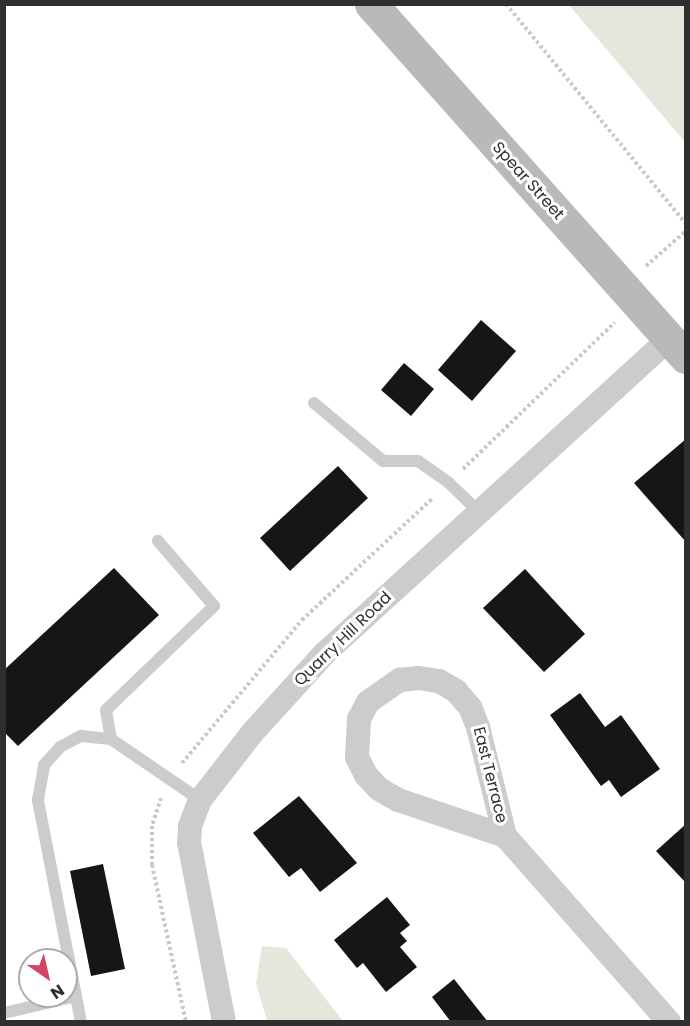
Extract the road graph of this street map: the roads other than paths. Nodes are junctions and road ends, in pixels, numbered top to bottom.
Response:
1 (371, 4) edge
2 (677, 348) edge
3 (314, 403) dead end
4 (479, 512) junction
5 (158, 542) dead end
6 (111, 739) junction
7 (201, 800) junction
8 (505, 836) junction
9 (67, 948) edge
10 (78, 1006) edge
11 (25, 1008) edge
12 (4, 1013) edge
13 (81, 1022) edge
14 (224, 1022) edge
15 (669, 1022) edge

1 - 2 main road, Spear Street
2 - 4 street, Quarry Hill Road
3 - 4 lane
4 - 7 street, Quarry Hill Road
5 - 6 lane
6 - 7 lane
6 - 9 lane
7 - 14 street, Quarry Hill Road
8 - 8 street, East Terrace
8 - 15 street, East Terrace
10 - 13 lane
11 - 12 lane

